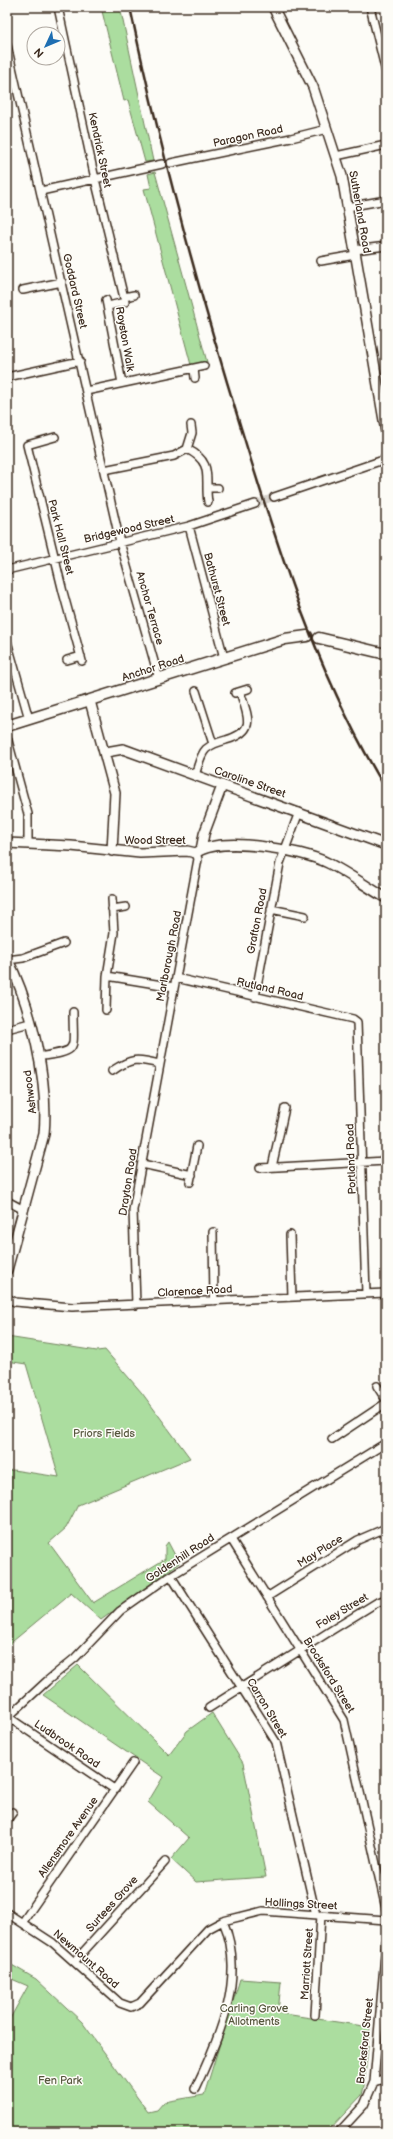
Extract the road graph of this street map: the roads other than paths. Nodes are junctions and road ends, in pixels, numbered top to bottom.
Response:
1 (58, 7) edge
2 (273, 7) edge
3 (370, 7) edge
4 (8, 45) edge
5 (386, 72) edge
6 (328, 128) junction
7 (386, 145) edge
8 (336, 156) junction
9 (172, 163) dead end
10 (162, 164) dead end
11 (95, 179) junction
12 (41, 191) junction
13 (386, 200) edge
14 (347, 207) junction
15 (386, 246) edge
16 (355, 252) junction
17 (321, 261) dead end
18 (62, 282) junction
19 (22, 290) dead end
20 (134, 295) dead end
21 (124, 297) junction
22 (80, 361) junction
23 (204, 366) dead end
24 (194, 369) junction
25 (7, 377) edge
26 (195, 378) dead end
27 (122, 383) junction
28 (86, 391) junction
29 (191, 425) dead end
30 (386, 432) edge
31 (55, 437) dead end
32 (187, 449) junction
33 (386, 460) edge
34 (104, 470) junction
35 (208, 488) junction
36 (218, 488) dead end
37 (274, 497) tunnel mouth
38 (208, 502) dead end
39 (255, 504) tunnel mouth
40 (189, 526) junction
41 (120, 542) junction
42 (54, 558) junction
43 (7, 570) edge
44 (307, 636) dead end
45 (319, 638) dead end
46 (7, 641) edge
47 (386, 654) edge
48 (224, 658) junction
49 (67, 660) dead end
50 (159, 679) junction
51 (196, 690) dead end
52 (241, 691) dead end
53 (90, 701) junction
54 (29, 719) junction
55 (7, 726) edge
56 (7, 737) edge
57 (213, 744) junction
58 (106, 752) junction
59 (195, 775) junction
60 (222, 786) junction
61 (299, 812) junction
62 (7, 843) edge
63 (28, 844) junction
64 (386, 845) edge
65 (112, 851) junction
66 (199, 851) junction
67 (286, 851) junction
68 (386, 898) edge
69 (112, 899) dead end
70 (126, 907) dead end
71 (112, 909) junction
72 (270, 909) junction
73 (305, 916) dead end
74 (64, 943) dead end
75 (7, 959) edge
76 (107, 976) junction
77 (176, 978) junction
78 (174, 987) junction
79 (254, 997) junction
80 (106, 1010) dead end
81 (73, 1012) dead end
82 (358, 1022) joint
83 (30, 1023) junction
84 (7, 1029) edge
85 (38, 1057) junction
86 (159, 1064) junction
87 (112, 1071) dead end
88 (285, 1108) dead end
89 (197, 1146) dead end
90 (386, 1161) edge
91 (362, 1163) junction
92 (142, 1164) junction
93 (272, 1167) junction
94 (260, 1168) dead end
95 (7, 1201) edge
96 (22, 1209) junction
97 (213, 1232) dead end
98 (290, 1236) dead end
99 (8, 1259) edge
100 (7, 1270) edge
101 (366, 1294) junction
102 (386, 1294) edge
103 (292, 1297) junction
104 (7, 1298) edge
105 (214, 1301) junction
106 (136, 1305) junction
107 (377, 1386) dead end
108 (386, 1400) edge
109 (386, 1403) edge
110 (332, 1439) dead end
111 (386, 1443) edge
112 (386, 1528) edge
113 (231, 1539) junction
114 (172, 1576) junction
115 (267, 1597) junction
116 (386, 1599) edge
117 (300, 1650) junction
118 (242, 1687) junction
119 (209, 1708) dead end
120 (7, 1718) edge
121 (133, 1763) dead end
122 (114, 1790) junction
123 (13, 1812) dead end
124 (7, 1820) edge
125 (165, 1862) dead end
126 (386, 1909) edge
127 (7, 1913) edge
128 (318, 1915) junction
129 (386, 1920) edge
130 (223, 1921) junction
131 (22, 1923) junction
132 (386, 1942) edge
133 (75, 1961) junction
134 (383, 2003) edge
135 (131, 2007) joint
136 (315, 2015) dead end
137 (386, 2078) edge
138 (374, 2082) junction
139 (194, 2089) dead end
140 (339, 2132) edge

1 - 11 street, Kendrick Street
2 - 6 street, Sutherland Road
3 - 5 street
4 - 12 street, Goddard Street
6 - 8 street, Sutherland Road
6 - 9 street, Paragon Road
7 - 8 street
8 - 14 street, Sutherland Road
10 - 11 street
11 - 12 street
11 - 21 street, Kendrick Street
12 - 18 street, Goddard Street
13 - 14 street
14 - 16 street, Sutherland Road
15 - 16 street
16 - 17 street
16 - 30 street, Sutherland Road
18 - 19 street
18 - 22 street, Goddard Street
20 - 21 street
21 - 27 street, Royston Walk
22 - 25 street
22 - 28 street, Goddard Street
23 - 24 street, Royston Walk
24 - 26 street
24 - 27 street, Royston Walk
27 - 28 street, Royston Walk
28 - 34 street, Goddard Street
29 - 32 street
31 - 42 street, Park Hall Street
32 - 34 street
32 - 35 street
33 - 37 street
34 - 41 street, Goddard Street
35 - 36 street
35 - 38 street
39 - 40 street, Bridgewood Street
40 - 41 street, Bridgewood Street
40 - 48 street, Bathurst Street
41 - 42 street, Bridgewood Street
41 - 50 street, Anchor Terrace
42 - 43 street, Bridgewood Street
42 - 49 street, Park Hall Street
44 - 48 main road, Anchor Road
45 - 47 main road
46 - 54 street
48 - 50 main road, Anchor Road
50 - 53 main road, Anchor Road
51 - 57 street
52 - 57 street
53 - 54 main road, Anchor Road
53 - 58 street
54 - 55 main road, Anchor Road
56 - 63 street
57 - 59 street
58 - 59 street, Caroline Street
58 - 65 street
59 - 60 street, Caroline Street
60 - 61 street, Caroline Street
60 - 66 street
61 - 64 street, Caroline Street
61 - 67 street, Grafton Road
62 - 63 street, Wood Street
63 - 65 street, Wood Street
65 - 66 street, Wood Street
66 - 67 street, Wood Street
66 - 77 street, Marlborough Road
67 - 68 street, Wood Street
67 - 72 street, Grafton Road
69 - 71 street
70 - 71 street
71 - 76 street
72 - 73 street
72 - 79 street, Grafton Road
74 - 75 street
75 - 83 street, Ashwood
76 - 78 street
76 - 80 street
77 - 78 street, Marlborough Road
77 - 79 street, Rutland Road
78 - 86 street, Marlborough Road
79 - 82 street, Rutland Road
81 - 85 street
82 - 91 street, Portland Road
83 - 84 street
83 - 85 street, Ashwood
85 - 96 street, Ashwood
86 - 87 street
86 - 92 street, Drayton Road
88 - 93 street
89 - 92 street
90 - 91 street
91 - 93 street
91 - 101 street, Portland Road
92 - 106 street, Drayton Road
93 - 94 street
95 - 96 street
96 - 99 street, Ashwood
97 - 105 street
98 - 103 street
99 - 100 street, Ashwood
101 - 102 street, Clarence Road
101 - 103 street, Clarence Road
103 - 105 street, Clarence Road
104 - 106 street, Clarence Road
105 - 106 street, Clarence Road
107 - 108 street
109 - 110 street
111 - 113 street, Goldenhill Road
112 - 115 street, May Place
113 - 114 street, Goldenhill Road
113 - 115 street, Brocksford Street
114 - 118 street, Carron Street
114 - 120 street, Goldenhill Road
115 - 117 street, Brocksford Street
116 - 117 street, Foley Street
117 - 118 street, Foley Street
117 - 126 street, Brocksford Street
118 - 119 street, Foley Street
118 - 128 street, Carron Street
120 - 122 street, Ludbrook Road
121 - 122 street, Allensmore Avenue
122 - 131 street, Allensmore Avenue
123 - 124 street
125 - 133 street, Surtees Grove
127 - 131 street, Newmount Road
128 - 129 street, Hollings Street
128 - 130 street, Hollings Street
128 - 136 street, Marriott Street
130 - 135 street, Hollings Street
130 - 139 street
131 - 133 street, Newmount Road
132 - 134 street, Brocksford Street
133 - 135 street, Newmount Road
134 - 138 street, Brocksford Street
137 - 138 street
138 - 140 street, Brocksford Street

